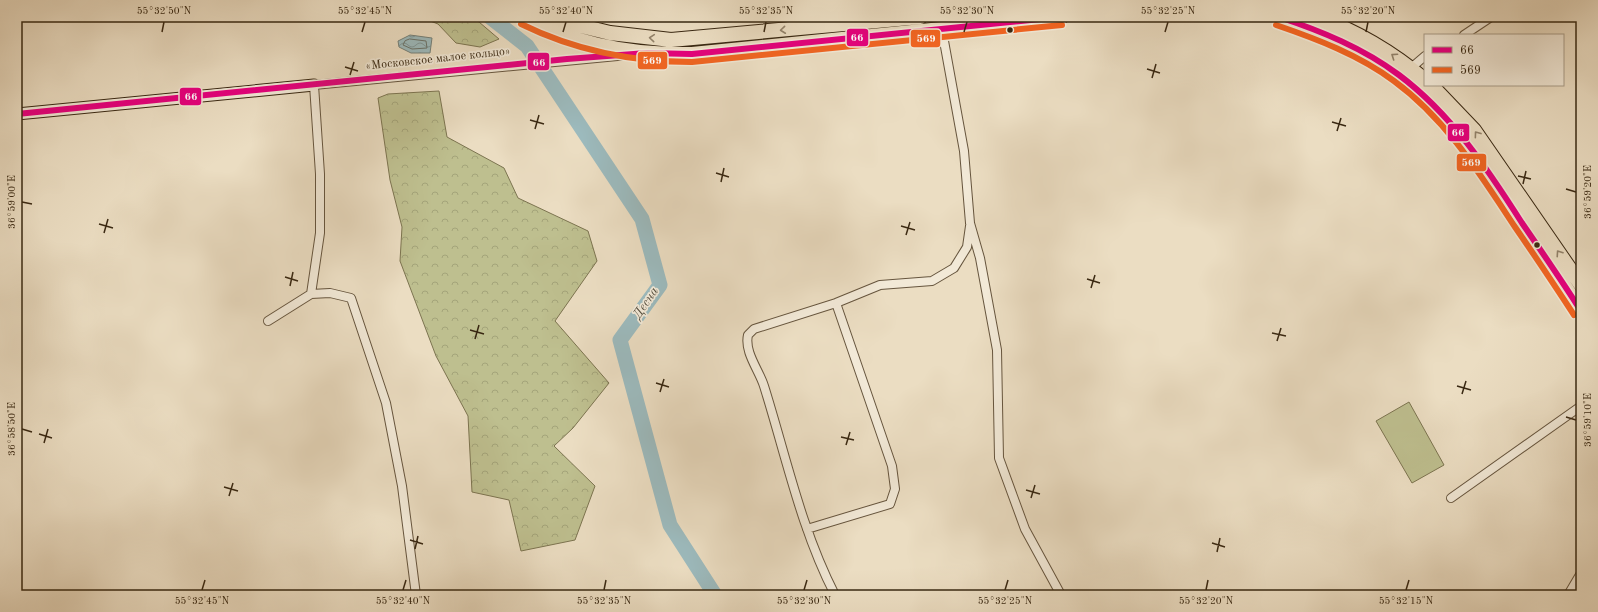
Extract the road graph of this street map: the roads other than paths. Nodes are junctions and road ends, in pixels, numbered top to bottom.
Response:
1 (525, 17) edge
2 (556, 17) edge
3 (920, 17) edge
4 (1061, 17) edge
5 (1279, 17) edge
6 (1317, 17) edge
7 (1491, 17) edge
8 (572, 30) junction
9 (942, 30) junction
10 (1466, 34) edge
11 (647, 53) junction
12 (1424, 57) edge
13 (1411, 68) junction
14 (1424, 79) edge
15 (314, 85) junction
16 (1432, 86) edge
17 (17, 114) edge
18 (970, 223) junction
19 (1581, 285) edge
20 (310, 294) junction
21 (836, 303) junction
22 (1581, 311) edge
23 (268, 321) dead end
24 (1581, 406) edge
25 (1451, 498) dead end
26 (807, 529) junction
27 (1581, 573) edge
28 (416, 595) edge
29 (834, 595) edge
30 (1061, 595) edge
31 (1568, 595) edge

1 - 8 highway
2 - 8 highway
3 -> 8 highway
4 - 9 highway
5 - 22 highway
13 -> 6 highway
7 - 10 street
8 - 11 highway
9 - 11 highway
9 - 18 street
11 - 15 street, «Московское малое кольцо»
12 - 13 street
13 - 14 highway
15 - 17 street, «Московское малое кольцо»
15 - 20 street
19 -> 16 highway
18 - 21 street
18 - 30 street
20 - 23 street
20 - 28 street
21 - 26 street
21 - 26 street
24 - 25 street
26 - 29 street
27 - 31 street

